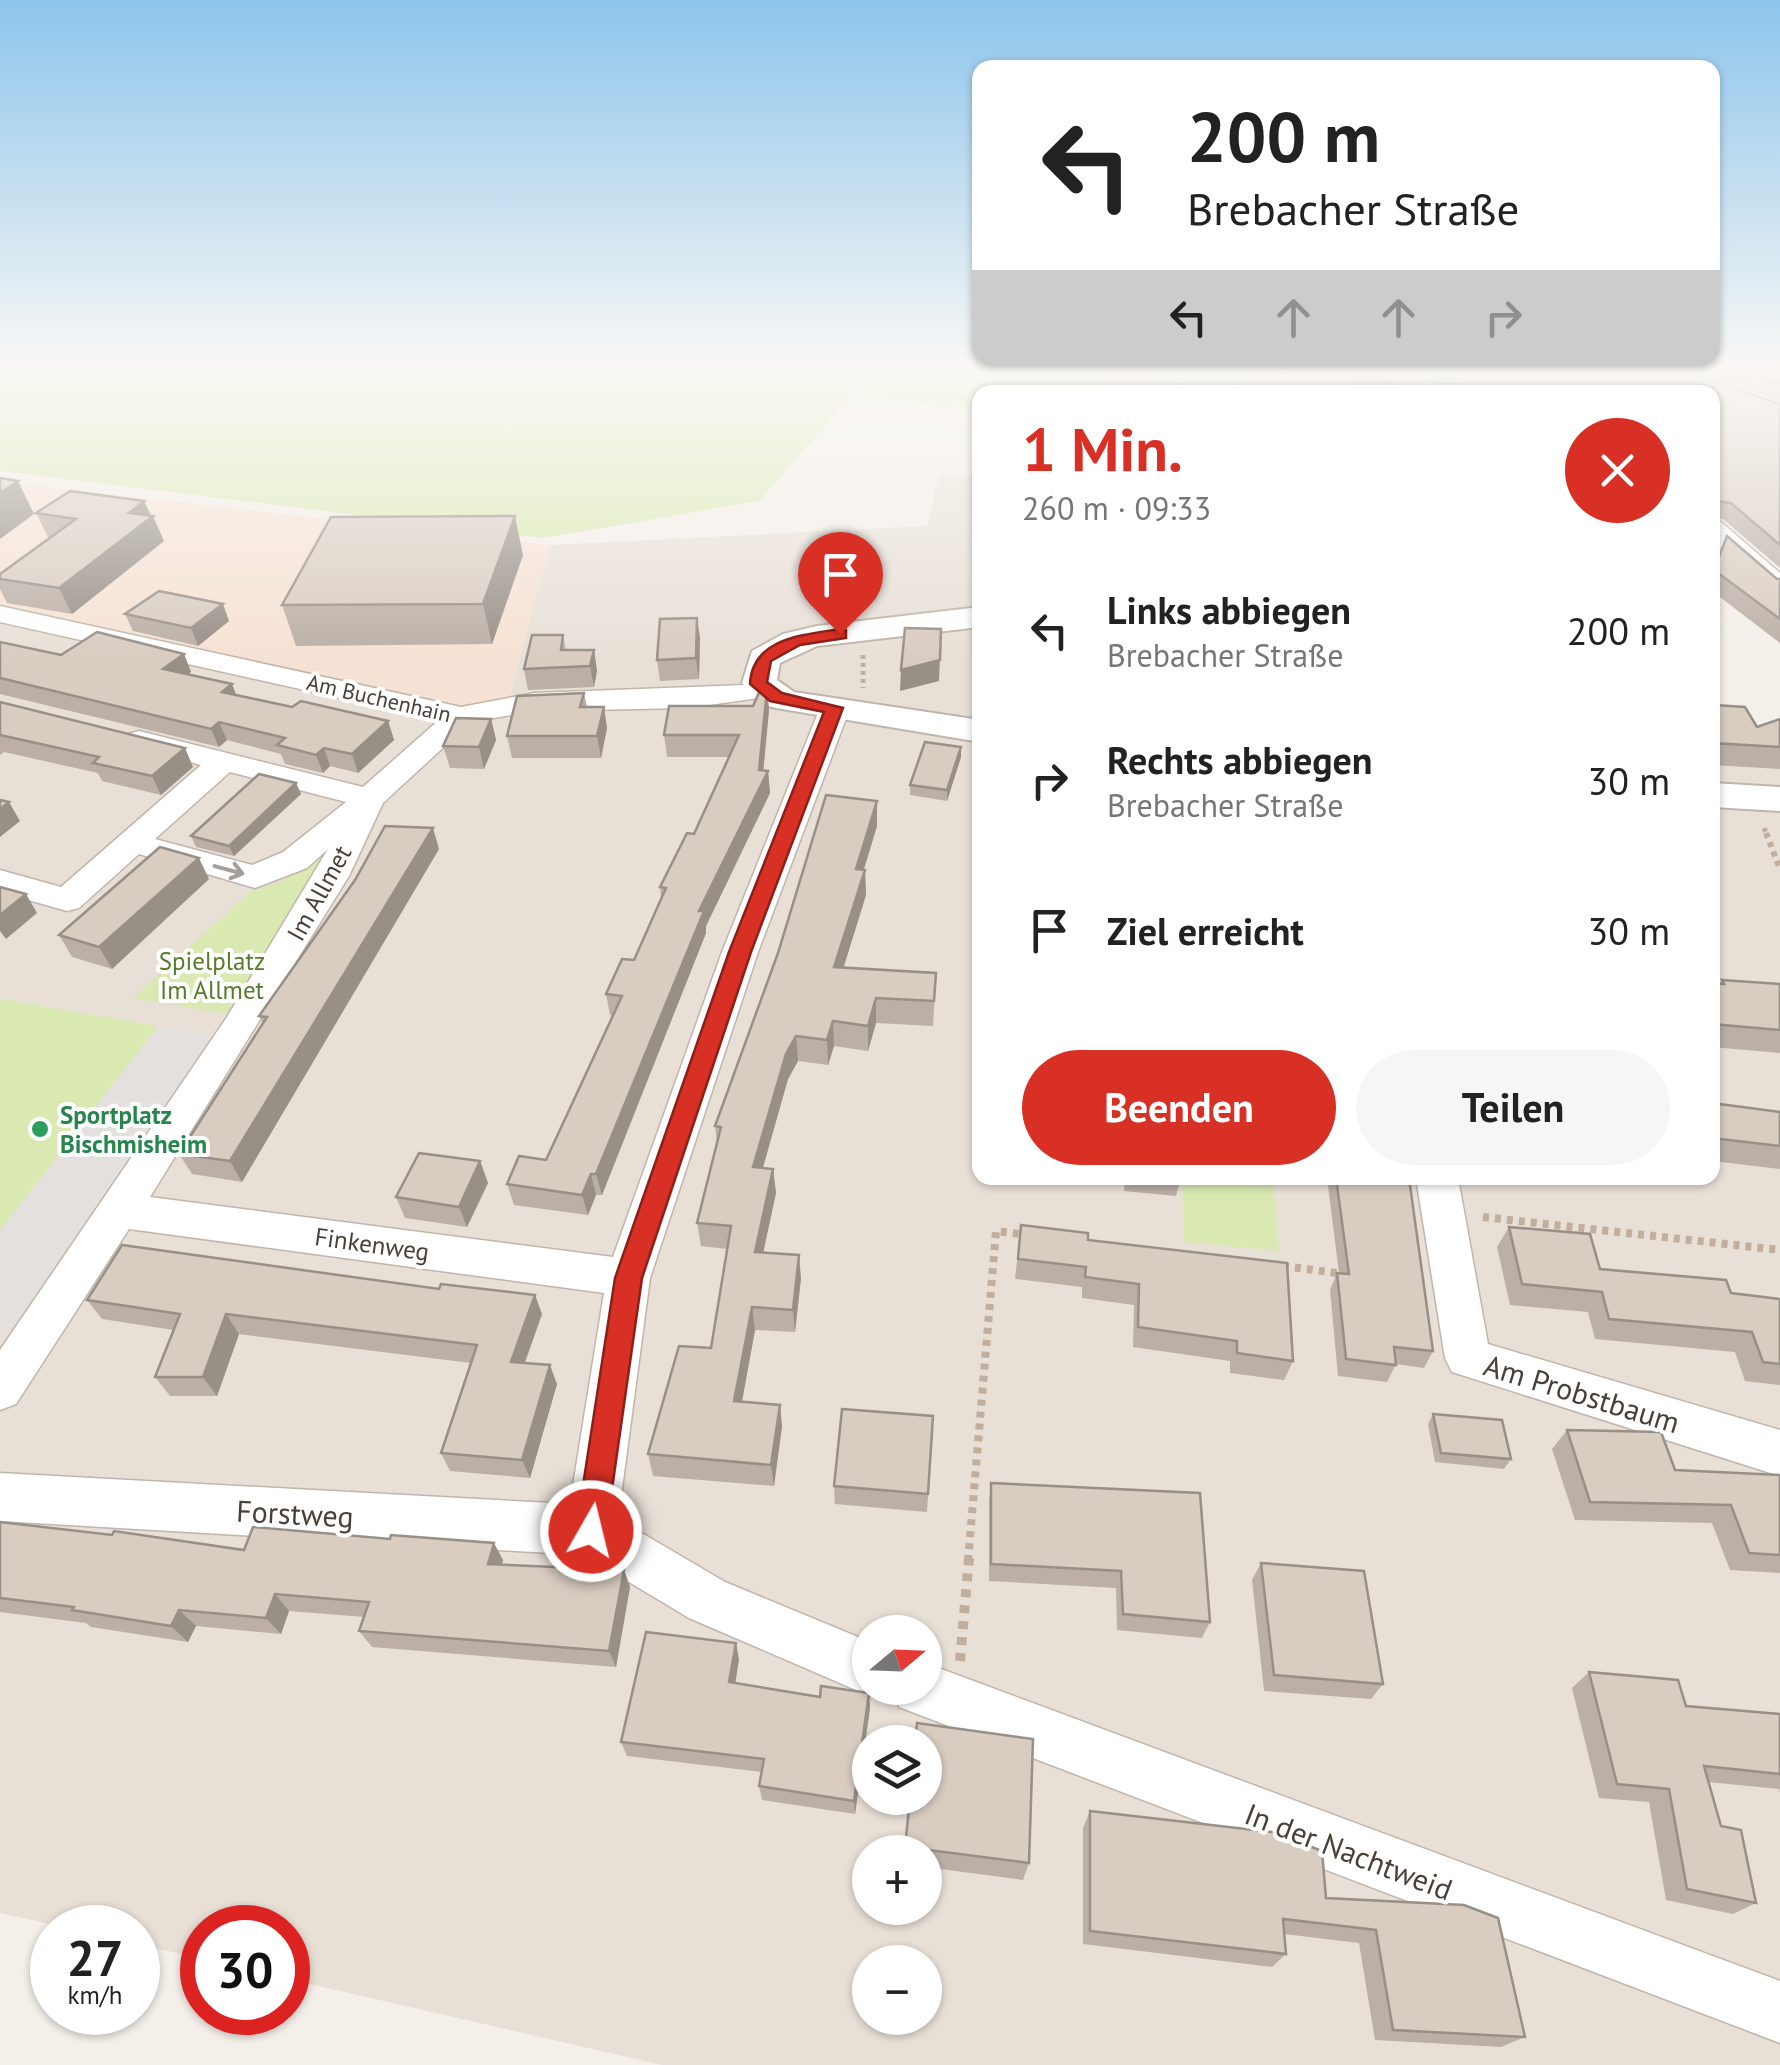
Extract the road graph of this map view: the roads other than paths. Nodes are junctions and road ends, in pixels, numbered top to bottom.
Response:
1 (1720, 533) edge
2 (1780, 588) edge
3 (0, 614) edge
4 (972, 618) edge
5 (763, 690) junction
6 (850, 711) junction
7 (461, 716) junction
8 (972, 730) edge
9 (115, 734) edge
10 (224, 761) junction
11 (369, 798) junction
12 (135, 844) junction
13 (0, 881) edge
14 (1439, 1195) edge
15 (116, 1210) junction
16 (628, 1278) junction
17 (13, 1351) edge
18 (0, 1389) edge
19 (1780, 1453) edge
20 (0, 1497) edge
21 (591, 1531) junction
22 (852, 1661) edge
23 (942, 1697) edge
24 (1780, 2012) edge

1 - 2 street
3 - 7 street, Am Buchenhain
4 - 5 street
5 - 6 street
5 - 7 street, Am Buchenhain
6 - 8 street
6 - 16 street
7 - 11 street, Im Allmet
9 - 10 street
10 - 11 street
10 - 12 street
12 -> 11 street
11 - 15 street, Im Allmet
12 - 13 street
14 - 19 street, Am Probstbaum
15 - 16 street, Finkenweg
15 - 17 street, Im Allmet
16 - 21 street
17 - 18 street, Im Allmet
20 - 21 street, Forstweg
21 - 22 street
23 - 24 street, In der Nachtweid

